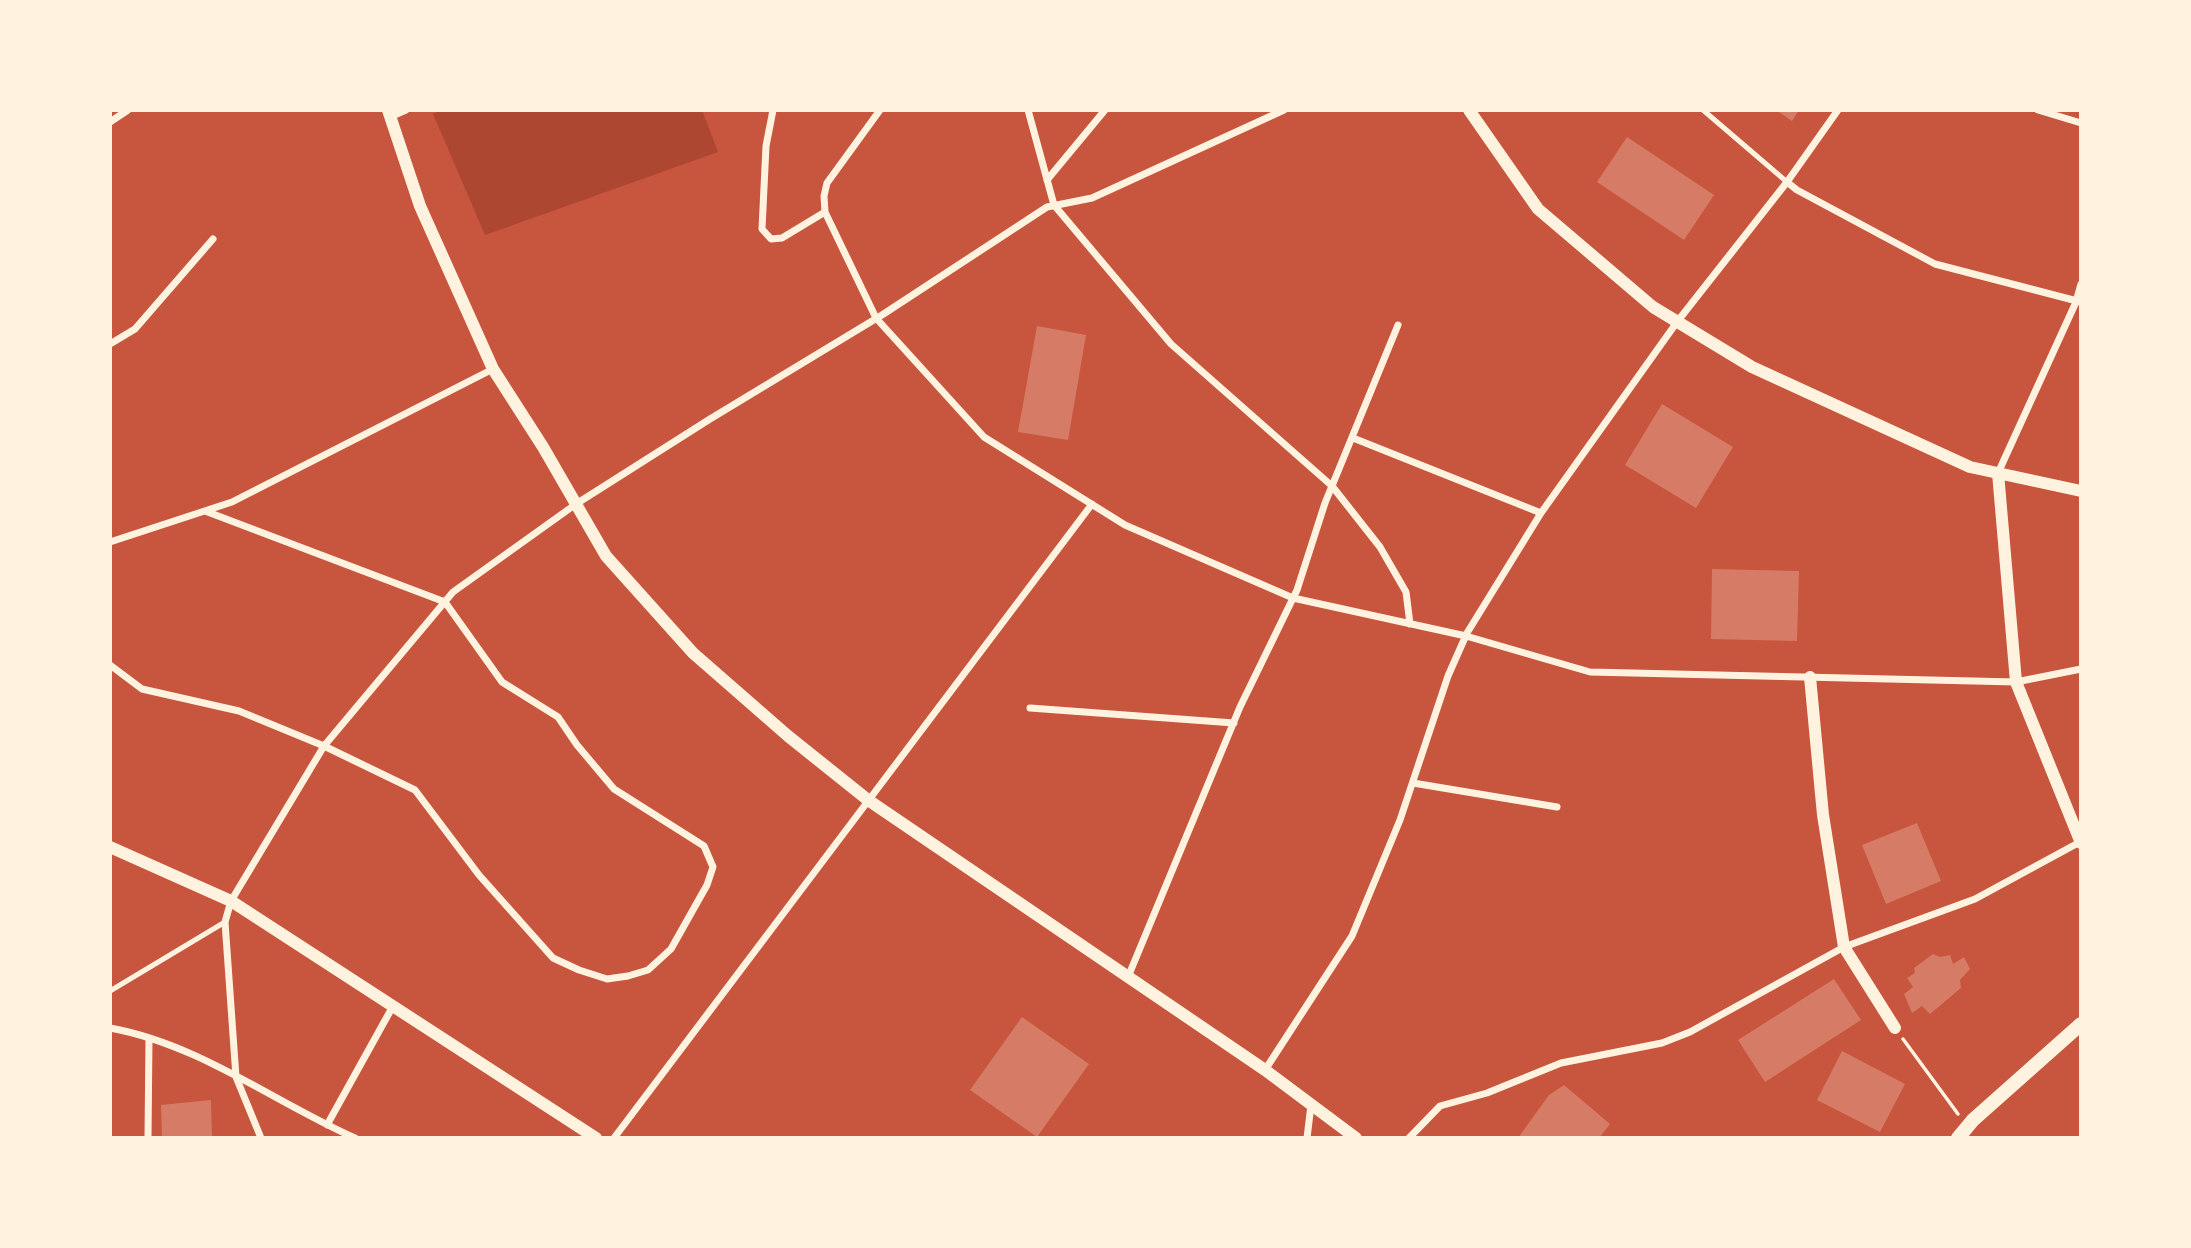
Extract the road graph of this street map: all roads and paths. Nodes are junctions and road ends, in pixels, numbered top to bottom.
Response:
1 (128, 110) edge
2 (406, 110) edge
3 (773, 110) edge
4 (880, 110) edge
5 (1028, 110) edge
6 (1105, 110) edge
7 (1284, 110) edge
8 (1469, 110) edge
9 (1703, 110) edge
10 (1838, 110) edge
11 (2038, 110) edge
12 (389, 114) edge
13 (110, 122) edge
14 (2081, 123) edge
15 (1047, 180) junction
16 (1787, 181) junction
17 (1054, 205) junction
18 (825, 212) junction
19 (213, 239) dead end
20 (2081, 284) edge
21 (2078, 302) edge
22 (876, 318) junction
23 (1677, 322) junction
24 (1398, 325) dead end
25 (110, 344) edge
26 (493, 369) junction
27 (1353, 438) junction
28 (1998, 473) junction
29 (1332, 486) junction
30 (2081, 491) edge
31 (576, 504) junction
32 (1092, 504) junction
33 (205, 511) junction
34 (1541, 513) junction
35 (110, 542) edge
36 (1293, 598) junction
37 (445, 602) junction
38 (1410, 624) junction
39 (1466, 636) junction
40 (110, 665) edge
41 (2081, 669) edge
42 (1810, 677) junction
43 (2016, 682) junction
44 (1030, 708) dead end
45 (1234, 723) junction
46 (324, 746) junction
47 (1413, 783) junction
48 (868, 800) junction
49 (1557, 807) dead end
50 (2080, 843) edge
51 (110, 847) edge
52 (231, 901) junction
53 (225, 922) junction
54 (1844, 947) junction
55 (1128, 977) junction
56 (110, 991) edge
57 (393, 1006) junction
58 (2081, 1024) edge
59 (110, 1028) edge
60 (1895, 1028) joint
61 (149, 1038) junction
62 (1265, 1070) junction
63 (236, 1077) junction
64 (1311, 1104) junction
65 (327, 1125) junction
66 (1962, 1132) edge
67 (148, 1138) edge
68 (261, 1138) edge
69 (355, 1138) edge
70 (596, 1138) edge
71 (614, 1138) edge
72 (1307, 1138) edge
73 (1356, 1138) edge
74 (1409, 1138) edge

1 - 13 street
2 - 12 street
3 - 18 street
4 - 18 street
5 - 15 street
6 - 15 street
7 - 17 street
8 - 23 street
9 - 16 lane
10 - 16 street
11 - 14 street
12 - 26 street
15 - 17 street
16 - 21 street
16 - 23 street
17 - 22 street
17 - 29 street
18 - 22 street
19 - 25 street
20 - 21 street
21 - 28 street
22 - 31 street
22 - 32 street
23 - 28 street
23 - 34 street
24 - 27 street
26 - 31 street
26 - 33 street
27 - 29 street
27 - 34 street
28 - 30 street
28 - 43 street
29 - 36 street
29 - 38 street
31 - 37 street
31 - 48 street
32 - 36 street
32 - 48 street
33 - 35 street
33 - 37 street
34 - 39 street
36 - 38 street
36 - 45 street
37 - 46 street
37 - 46 street
38 - 39 street
39 - 42 street
39 - 47 street
40 - 46 street
41 - 43 street
42 - 43 street
42 - 54 street
43 - 50 street
44 - 45 street
45 - 55 street
46 - 52 street
47 - 49 street
47 - 62 street
48 - 55 street
48 - 71 street
50 - 54 street
51 - 52 street
52 - 53 street
52 - 57 street
53 - 56 lane
53 - 63 street
54 - 60 street
54 - 74 street
55 - 62 street
57 - 65 street
57 - 70 street
58 - 66 main road
59 - 61 street
60 - 66 path
61 - 63 street
61 - 67 street
62 - 64 street
63 - 65 street
63 - 68 street
64 - 72 street
64 - 73 street
65 - 69 street

